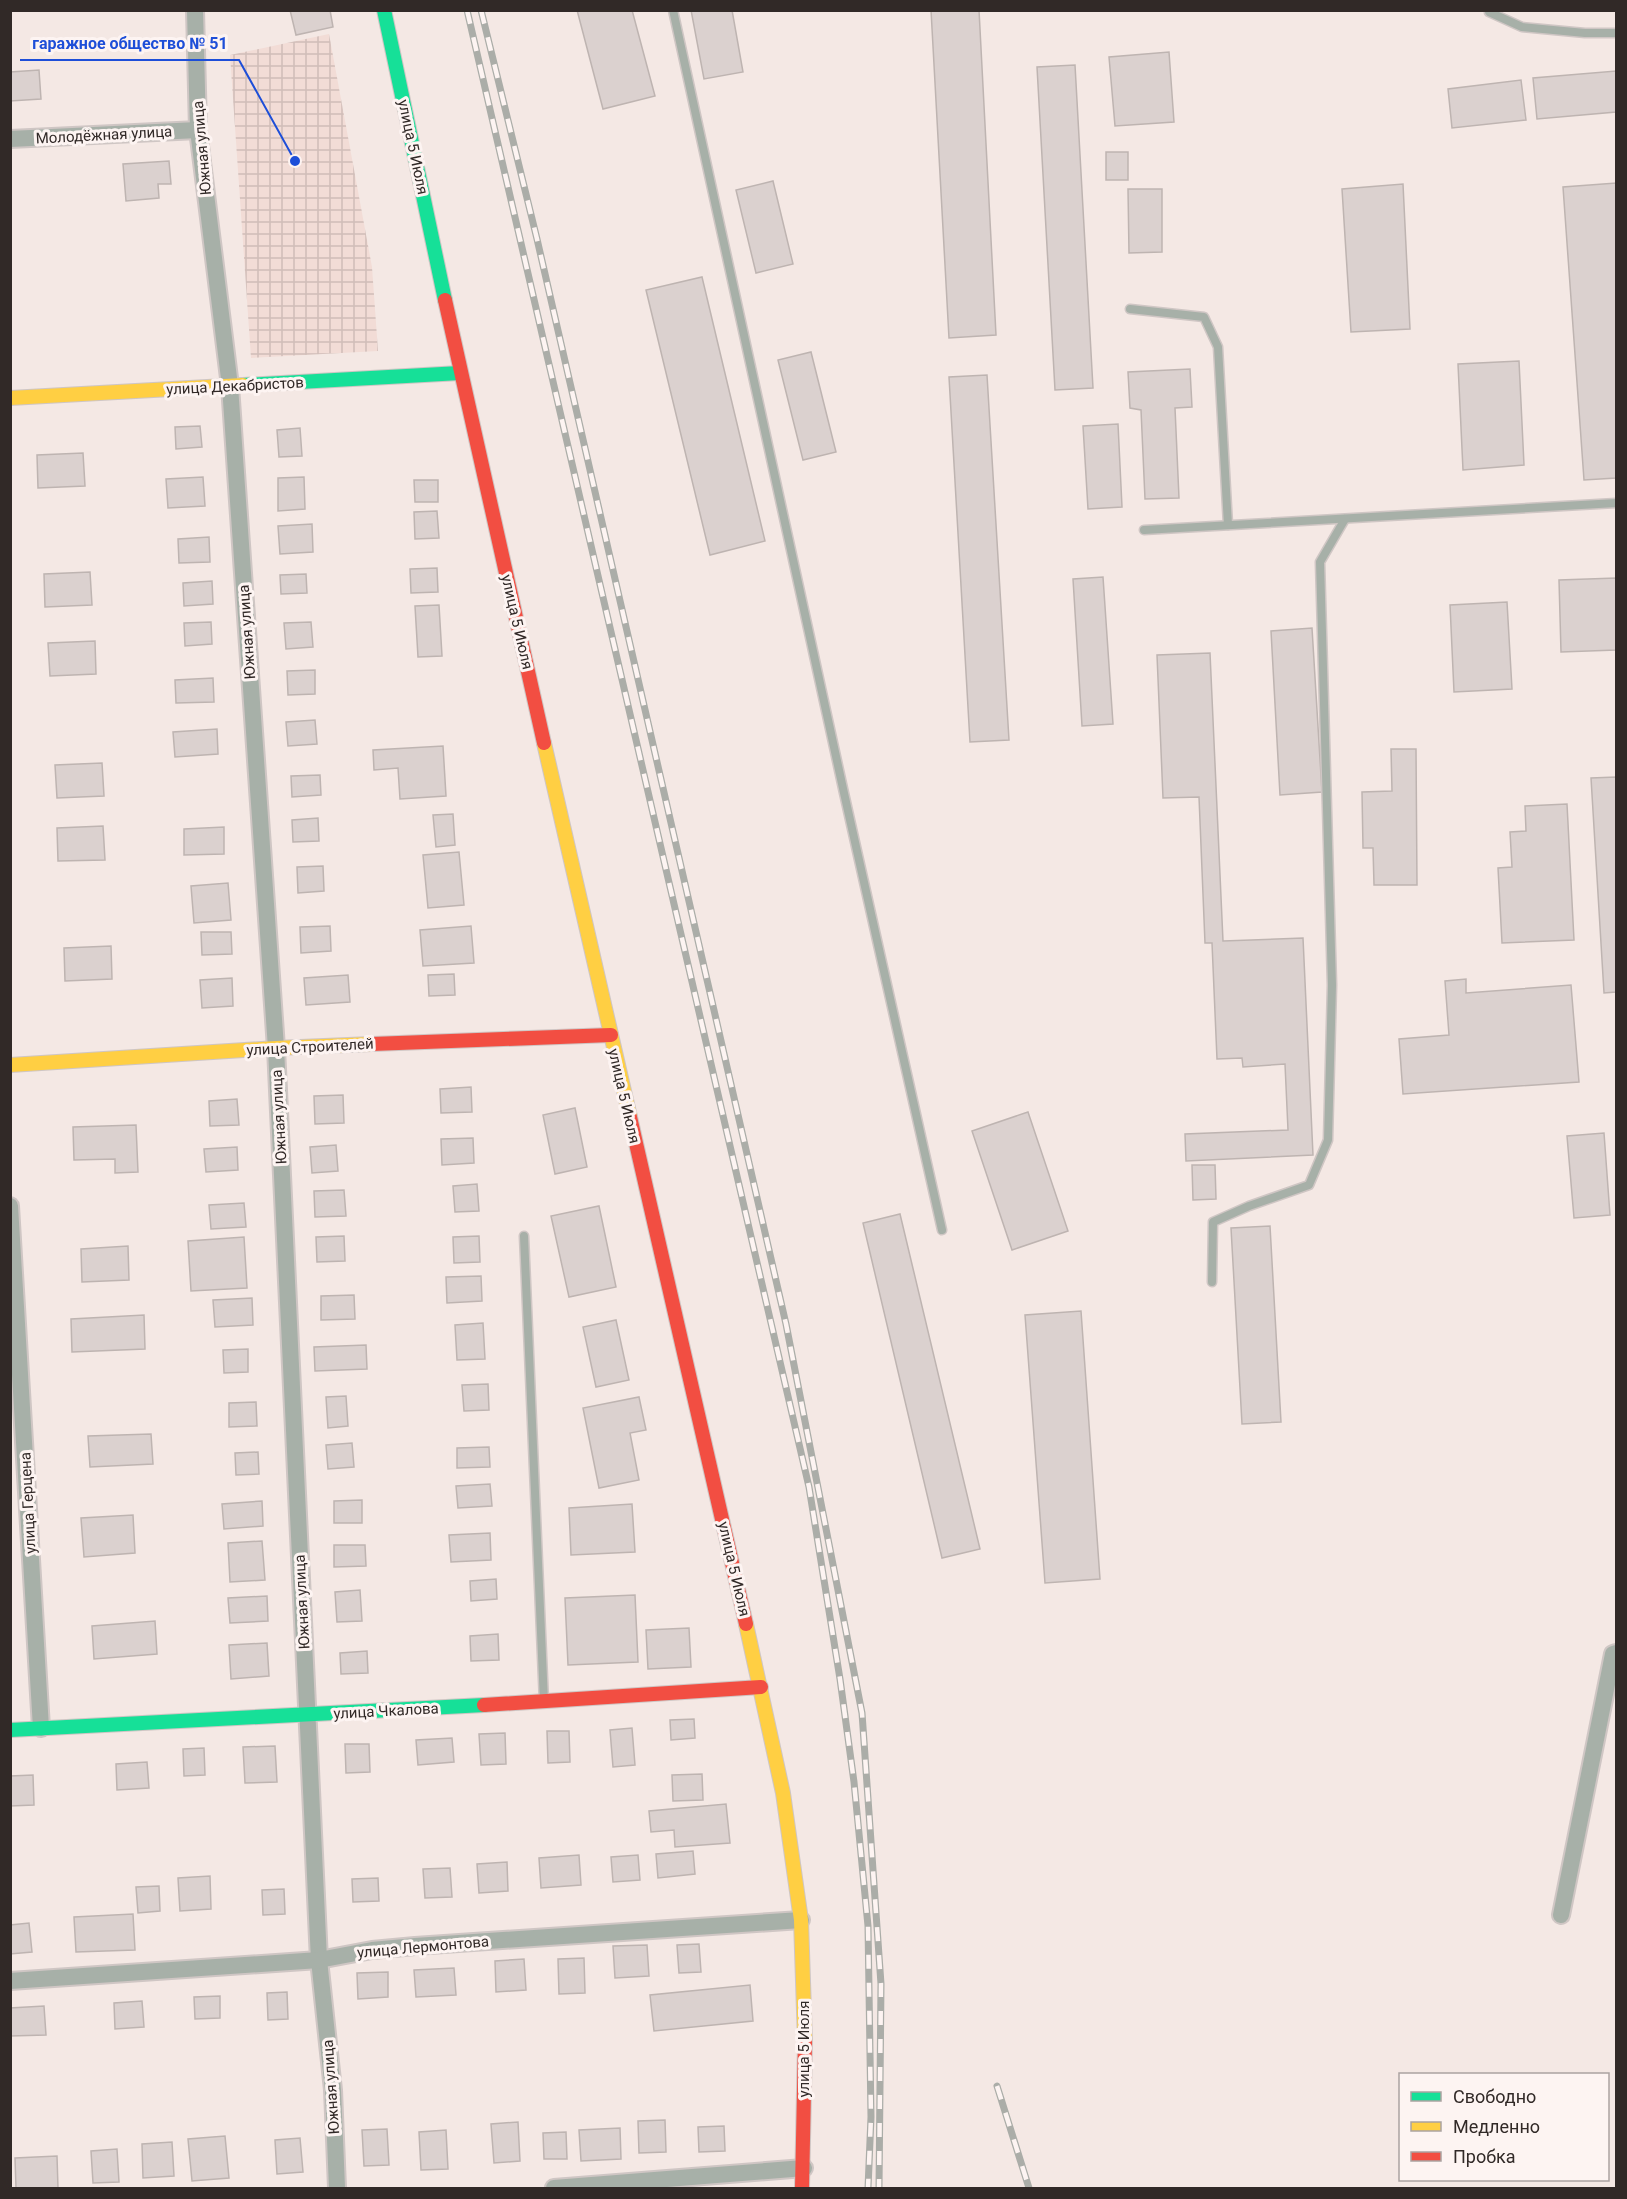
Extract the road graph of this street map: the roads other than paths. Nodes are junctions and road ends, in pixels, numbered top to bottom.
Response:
1 (195, 10) edge
2 (384, 10) edge
3 (673, 10) edge
4 (1489, 11) edge
5 (1617, 33) edge
6 (198, 130) junction
7 (10, 139) edge
8 (1130, 309) dead end
9 (460, 373) junction
10 (230, 386) junction
11 (10, 398) edge
12 (1617, 503) edge
13 (1345, 519) junction
14 (1228, 525) junction
15 (1144, 530) dead end
16 (610, 1035) junction
17 (276, 1048) junction
18 (10, 1065) edge
19 (10, 1206) edge
20 (942, 1230) dead end
21 (524, 1236) dead end
22 (1212, 1282) dead end
23 (1617, 1653) edge
24 (761, 1687) junction
25 (544, 1702) junction
26 (308, 1715) junction
27 (41, 1728) junction
28 (10, 1730) edge
29 (1561, 1915) dead end
30 (801, 1920) junction
31 (319, 1960) junction
32 (10, 1981) edge
33 (804, 2168) junction
34 (338, 2188) edge
35 (554, 2188) edge
36 (802, 2188) edge

1 - 6 street, Южная улица
2 - 9 main road, улица 5 Июля
3 - 20 lane
4 - 5 lane
6 - 7 street, Молодёжная улица
6 - 10 street, Южная улица
8 - 14 lane
9 - 10 main road, улица Декабристов
9 - 16 main road, улица 5 Июля
10 - 11 main road, улица Декабристов
10 - 17 street, Южная улица
12 - 13 lane
13 - 14 lane
13 - 22 lane
14 - 15 lane
16 - 17 main road, улица Строителей
16 - 24 main road, улица 5 Июля
17 - 18 main road, улица Строителей
17 - 26 street, Южная улица
19 - 27 street, улица Герцена
21 - 25 lane
23 - 29 street
24 - 25 main road, улица Чкалова
24 - 30 main road, улица 5 Июля
25 - 26 main road, улица Чкалова
26 - 27 main road, улица Чкалова
26 - 31 street, Южная улица
27 - 28 main road, улица Чкалова
30 - 31 street, улица Лермонтова
30 - 33 main road, улица 5 Июля
31 - 32 street, улица Лермонтова
31 - 34 street, Южная улица
33 - 35 street
33 - 36 main road, улица 5 Июля

